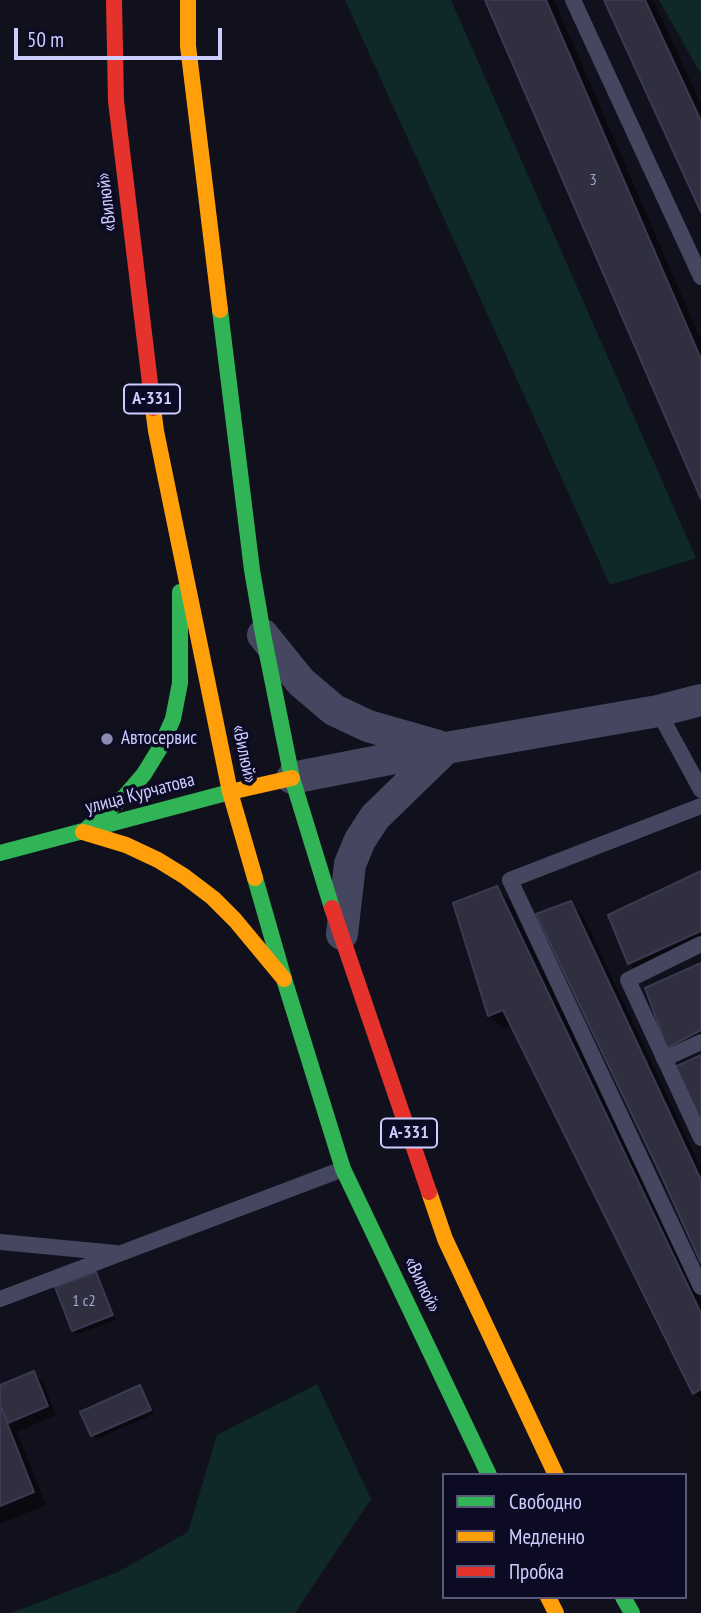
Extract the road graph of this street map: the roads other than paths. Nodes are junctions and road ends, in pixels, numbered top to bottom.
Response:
1 (114, 0) edge
2 (188, 0) edge
3 (573, 0) edge
4 (701, 277) edge
5 (180, 551) junction
6 (263, 634) junction
7 (701, 699) edge
8 (658, 710) junction
9 (446, 748) junction
10 (292, 778) junction
11 (701, 790) edge
12 (230, 792) junction
13 (701, 806) edge
14 (83, 832) junction
15 (0, 853) edge
16 (342, 938) junction
17 (701, 944) edge
18 (284, 979) junction
19 (701, 1042) edge
20 (664, 1059) junction
21 (701, 1138) edge
22 (343, 1169) junction
23 (0, 1242) edge
24 (121, 1254) junction
25 (701, 1287) edge
26 (0, 1300) edge
27 (488, 1473) edge
28 (555, 1473) edge

1 - 5 main road, «Вилюй» / А-331
2 - 6 main road, «Вилюй» / А-331
3 - 4 lane
5 - 12 main road, «Вилюй» / А-331
5 - 14 main road
6 - 9 street
6 - 10 main road, «Вилюй» / А-331
7 - 8 street
8 - 9 street
8 - 11 lane
9 - 10 street
9 - 16 street
10 - 12 main road, улица Курчатова
10 - 16 main road, «Вилюй» / А-331
12 - 14 main road, улица Курчатова
12 - 18 main road, «Вилюй» / А-331
13 - 25 lane
14 - 15 main road, улица Курчатова
14 - 18 main road
16 - 28 main road, «Вилюй» / А-331
17 - 20 lane
18 - 22 main road, «Вилюй» / А-331
19 - 20 lane
20 - 21 lane
22 - 24 lane
22 - 27 main road, «Вилюй» / А-331
23 - 24 lane
24 - 26 lane

